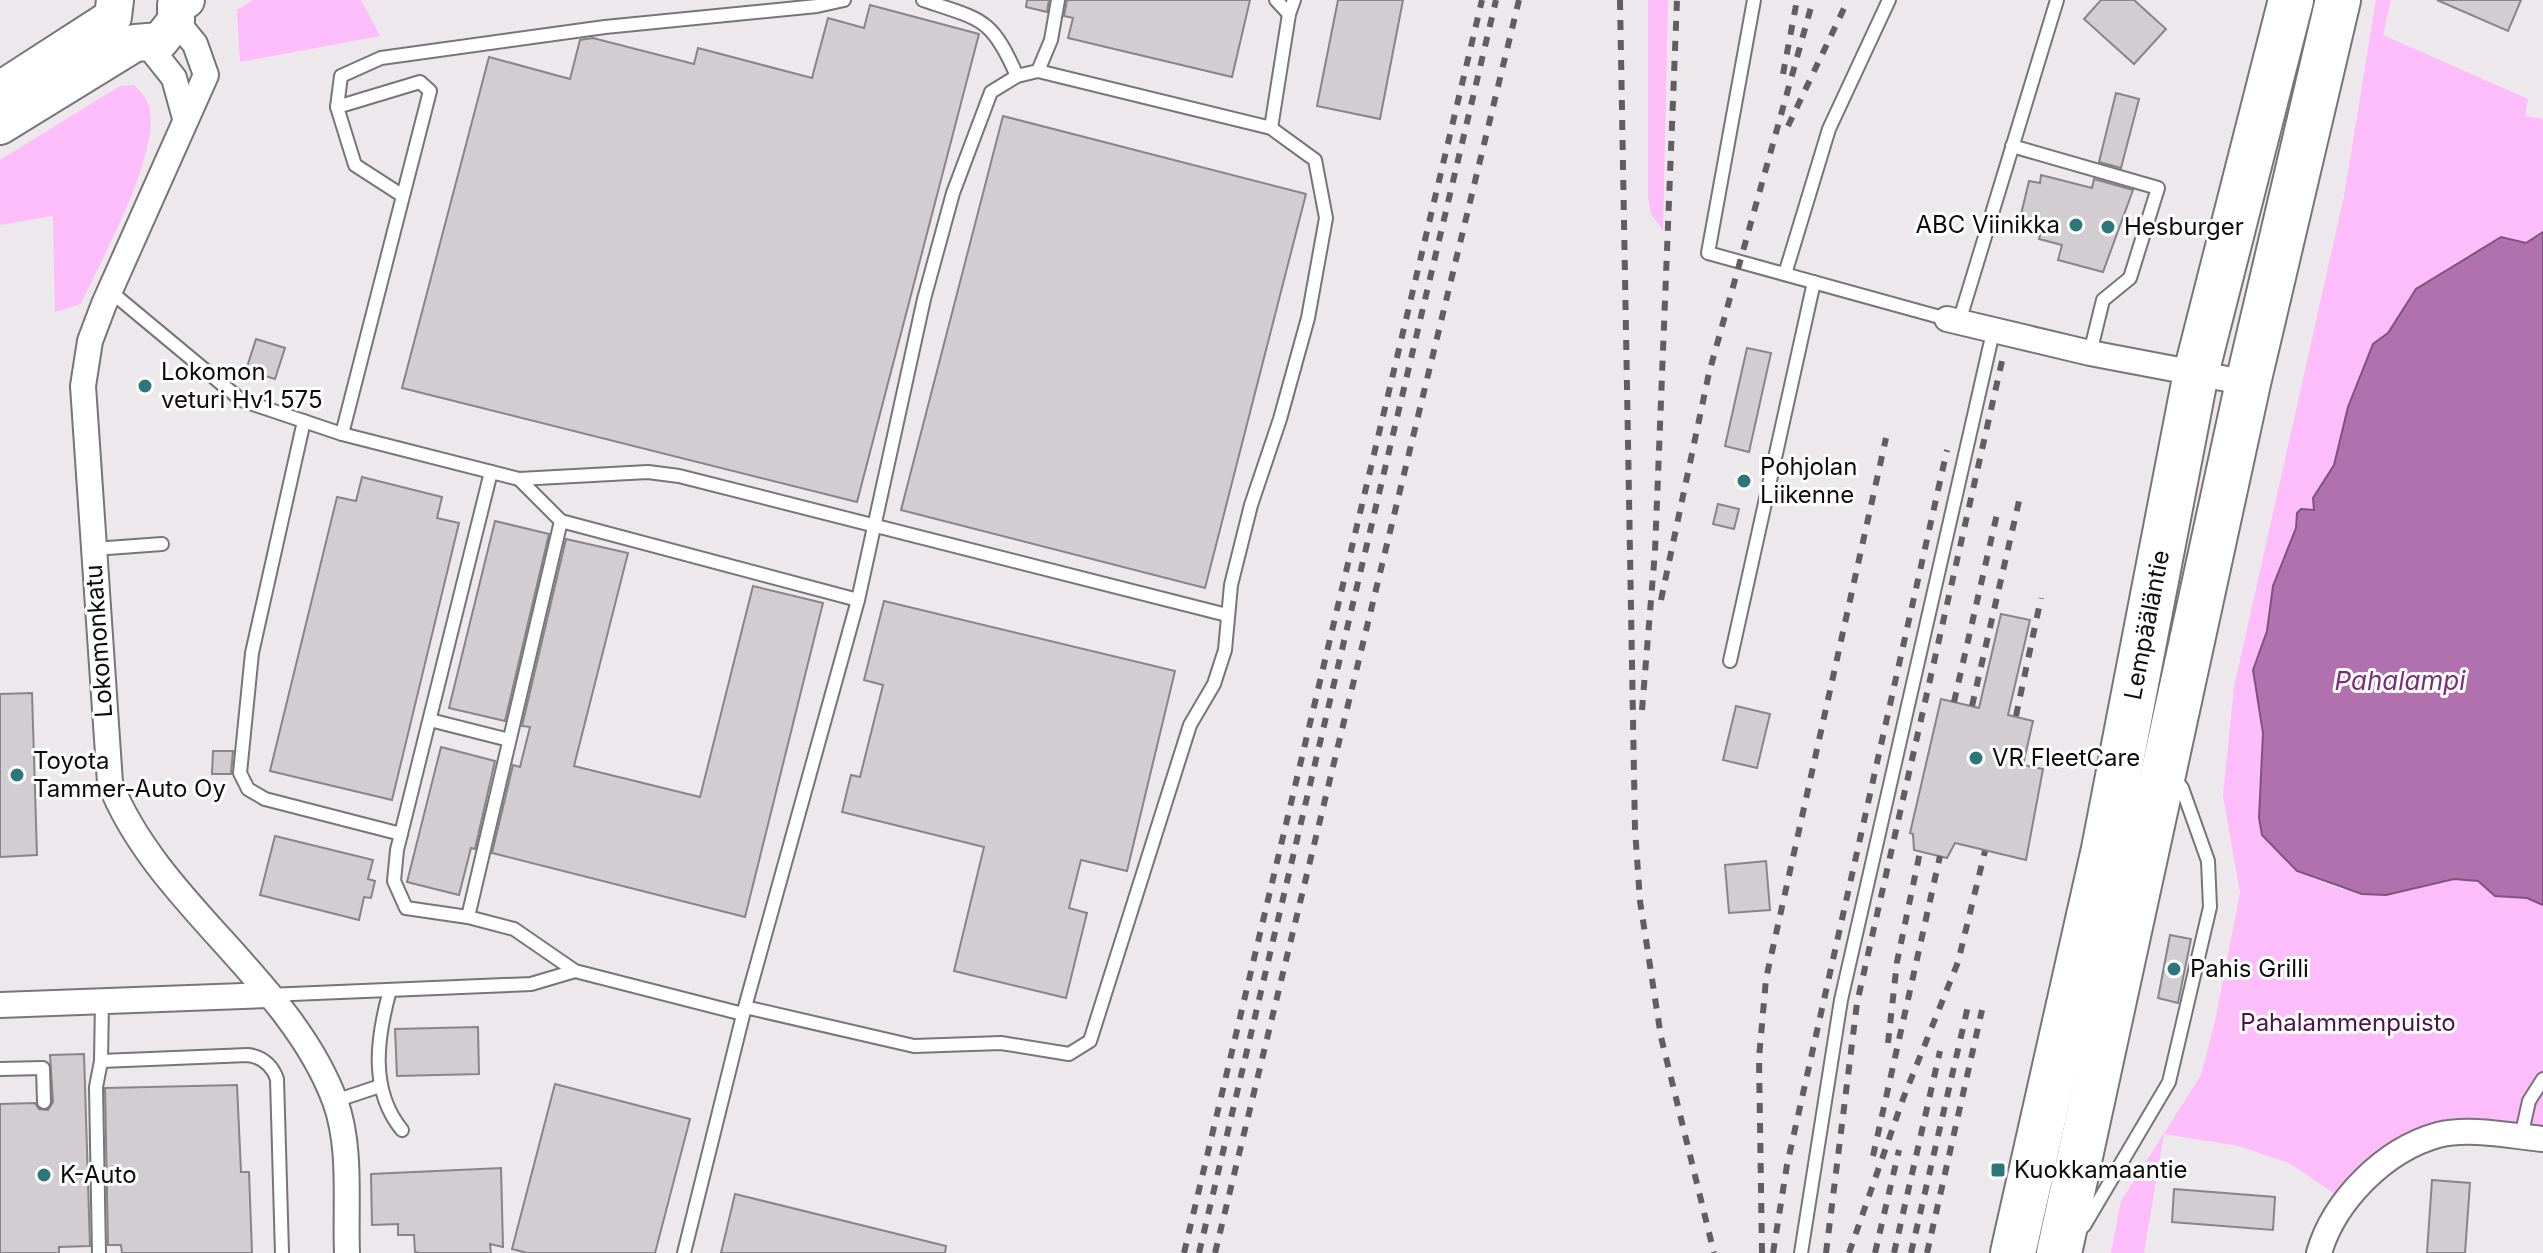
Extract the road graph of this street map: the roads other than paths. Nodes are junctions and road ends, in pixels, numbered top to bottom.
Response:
1 (844, 0) edge
2 (923, 0) edge
3 (1058, 0) edge
4 (1276, 0) edge
5 (1294, 0) edge
6 (1754, 0) edge
7 (1889, 0) edge
8 (2057, 0) edge
9 (2291, 0) edge
10 (2338, 0) edge
11 (178, 7) edge
12 (1289, 14) junction
13 (122, 18) edge
14 (2325, 55) junction
15 (1038, 71) junction
16 (1017, 76) junction
17 (0, 90) edge
18 (337, 107) junction
19 (185, 118) junction
20 (0, 126) edge
21 (1271, 128) junction
22 (2012, 146) junction
23 (403, 196) junction
24 (1785, 274) junction
25 (1814, 282) junction
26 (110, 291) junction
27 (1953, 321) junction
28 (1993, 332) junction
29 (2090, 353) junction
30 (2196, 373) junction
31 (2248, 383) junction
32 (304, 421) junction
33 (342, 434) junction
34 (491, 472) junction
35 (519, 479) junction
36 (561, 521) junction
37 (872, 525) junction
38 (162, 544) dead end
39 (94, 549) junction
40 (858, 600) junction
41 (1227, 615) junction
42 (1730, 661) dead end
43 (430, 720) junction
44 (509, 740) junction
45 (2168, 750) junction
46 (401, 834) junction
47 (468, 917) junction
48 (575, 971) junction
49 (390, 990) junction
50 (267, 995) junction
51 (102, 1001) junction
52 (0, 1005) edge
53 (744, 1010) junction
54 (101, 1061) junction
55 (0, 1069) edge
56 (2543, 1079) edge
57 (380, 1086) junction
58 (335, 1101) junction
59 (44, 1102) dead end
60 (402, 1130) dead end
61 (2532, 1138) edge
62 (99, 1253) edge
63 (282, 1253) edge
64 (347, 1253) edge
65 (684, 1253) edge
66 (1801, 1253) edge
67 (2013, 1253) edge
68 (2059, 1253) edge
69 (2071, 1253) edge
70 (2319, 1253) edge

1 - 18 lane
2 - 16 lane
3 - 15 lane
4 - 12 lane
5 - 12 lane
6 - 24 lane
7 - 24 lane
8 - 22 lane
9 - 30 highway, Lempääläntie
10 - 14 highway, Lempääläntie
11 - 13 main road
11 - 19 street, Lokomonkatu
12 - 21 lane
13 - 17 main road
13 - 19 street
13 - 20 main road
14 - 31 highway, Lempääläntie
14 - 45 highway
15 - 16 lane
15 - 21 lane
16 - 37 lane
18 - 23 lane
18 - 23 lane
19 - 26 street, Lokomonkatu
21 - 41 lane
22 - 27 lane
22 - 29 lane
23 - 33 lane
24 - 25 lane
25 - 27 lane
25 - 42 lane
26 - 32 lane
26 - 39 street, Lokomonkatu
27 - 28 street
28 - 29 street
28 - 66 lane
29 - 30 street
30 - 31 street
30 - 67 highway, Lempääläntie
31 - 45 highway, Lempääläntie
32 - 33 lane
32 - 46 lane
33 - 34 lane
34 - 35 lane
34 - 43 lane
35 - 36 lane
35 - 37 lane
36 - 40 lane
36 - 44 lane
37 - 40 lane
37 - 41 lane
38 - 39 lane
39 - 50 street, Lokomonkatu
40 - 53 lane
41 - 53 lane
43 - 44 lane
43 - 46 lane
44 - 47 lane
45 - 68 highway, Lempääläntie
45 - 69 lane
46 - 47 lane
47 - 48 lane
48 - 49 lane
48 - 53 lane
49 - 50 lane
49 - 57 lane
50 - 51 street
50 - 58 street, Lokomonkatu
51 - 52 street
51 - 54 lane
53 - 65 lane
54 - 62 lane
54 - 63 lane
55 - 59 lane
56 - 61 lane
57 - 58 lane
57 - 60 lane
58 - 64 street, Lokomonkatu
61 - 70 street

